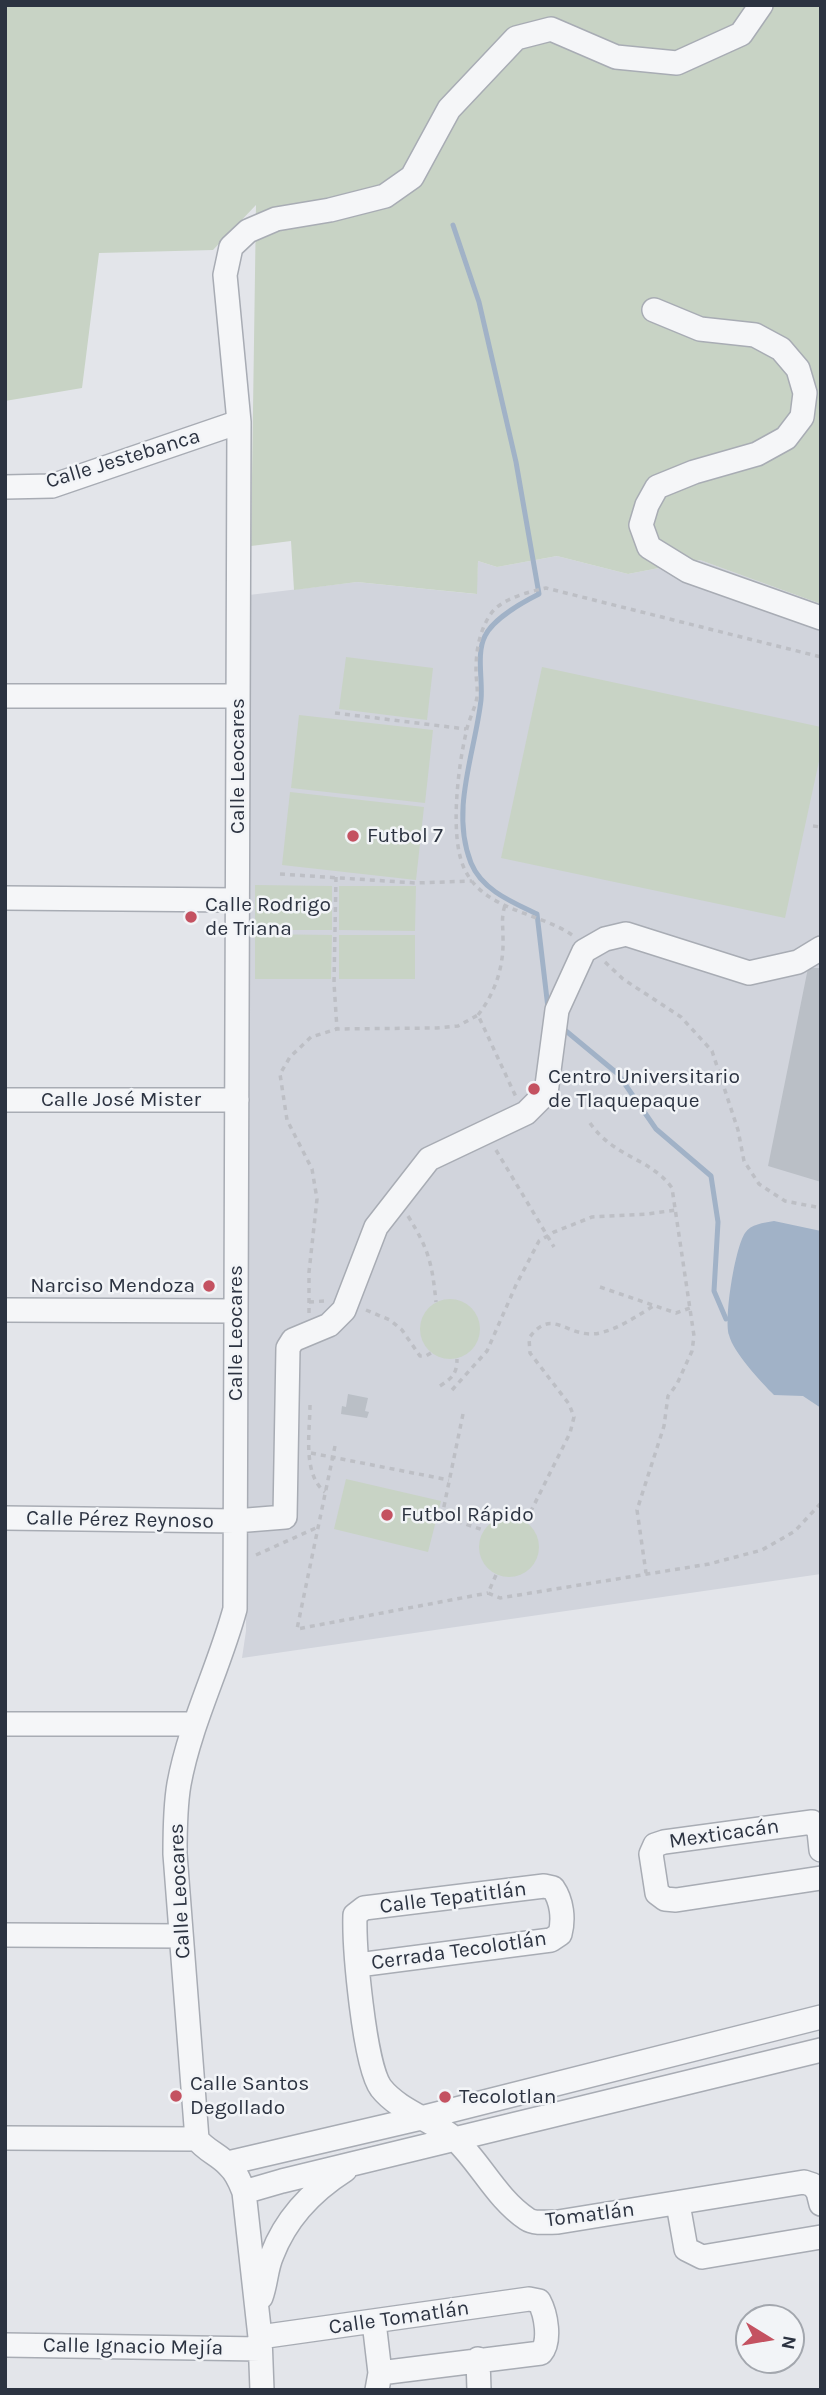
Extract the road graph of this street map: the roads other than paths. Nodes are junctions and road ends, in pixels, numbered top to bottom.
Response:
1 (761, 5) edge
2 (654, 310) dead end
3 (239, 422) junction
4 (5, 487) edge
5 (821, 618) edge
6 (5, 696) edge
7 (238, 696) junction
8 (5, 898) edge
9 (237, 900) junction
10 (821, 948) edge
11 (5, 1100) edge
12 (237, 1100) junction
13 (5, 1310) edge
14 (236, 1311) junction
15 (5, 1518) edge
16 (235, 1521) junction
17 (5, 1724) edge
18 (195, 1724) junction
19 (821, 1850) edge
20 (821, 1878) edge
21 (355, 1915) joint
22 (560, 1934) joint
23 (5, 1935) edge
24 (181, 1936) junction
25 (358, 1965) junction
26 (821, 2017) edge
27 (821, 2050) edge
28 (421, 2118) junction
29 (5, 2137) edge
30 (197, 2139) junction
31 (455, 2139) junction
32 (228, 2163) junction
33 (353, 2164) junction
34 (244, 2192) junction
35 (678, 2204) junction
36 (821, 2204) edge
37 (821, 2237) edge
38 (257, 2309) junction
39 (374, 2322) junction
40 (260, 2344) junction
41 (5, 2345) edge
42 (478, 2359) junction
43 (378, 2381) edge
44 (262, 2390) edge
45 (478, 2390) edge

1 - 3 street, Calle Leocares
2 - 5 street
3 - 4 street, Calle Jestebanca
3 - 7 street, Calle Leocares
6 - 7 street
7 - 9 street, Calle Leocares
8 - 9 street
9 - 12 street, Calle Leocares
10 - 16 street, Calle Pérez Reynoso
11 - 12 street, Calle José Mister
12 - 14 street, Calle Leocares
13 - 14 street
14 - 16 street, Calle Leocares
15 - 16 street, Calle Pérez Reynoso
16 - 18 street, Calle Leocares
17 - 18 street
18 - 24 street, Calle Leocares
19 - 20 street, Mexticacán
21 - 22 street, Calle Tepatitlán
21 - 25 street, Cerrada Tecolotlán
22 - 25 street, Cerrada Tecolotlán
23 - 24 street
24 - 30 street, Calle Leocares
25 - 28 street, Cerrada Tecolotlán
26 - 28 street
27 - 31 street
28 - 31 street, Cerrada Tecolotlán
28 - 32 street
29 - 30 street
30 - 32 street
31 - 33 street
31 - 35 street, Tomatlán
32 - 34 street
33 - 34 street
33 - 38 street
34 - 38 street
35 - 36 street, Tomatlán
35 - 37 street
38 - 40 street
39 - 40 street, Calle Tomatlán
39 - 42 street, Calle Tomatlán
39 - 43 street
40 - 41 street, Calle Ignacio Mejía
40 - 44 street
42 - 43 street
42 - 45 street

